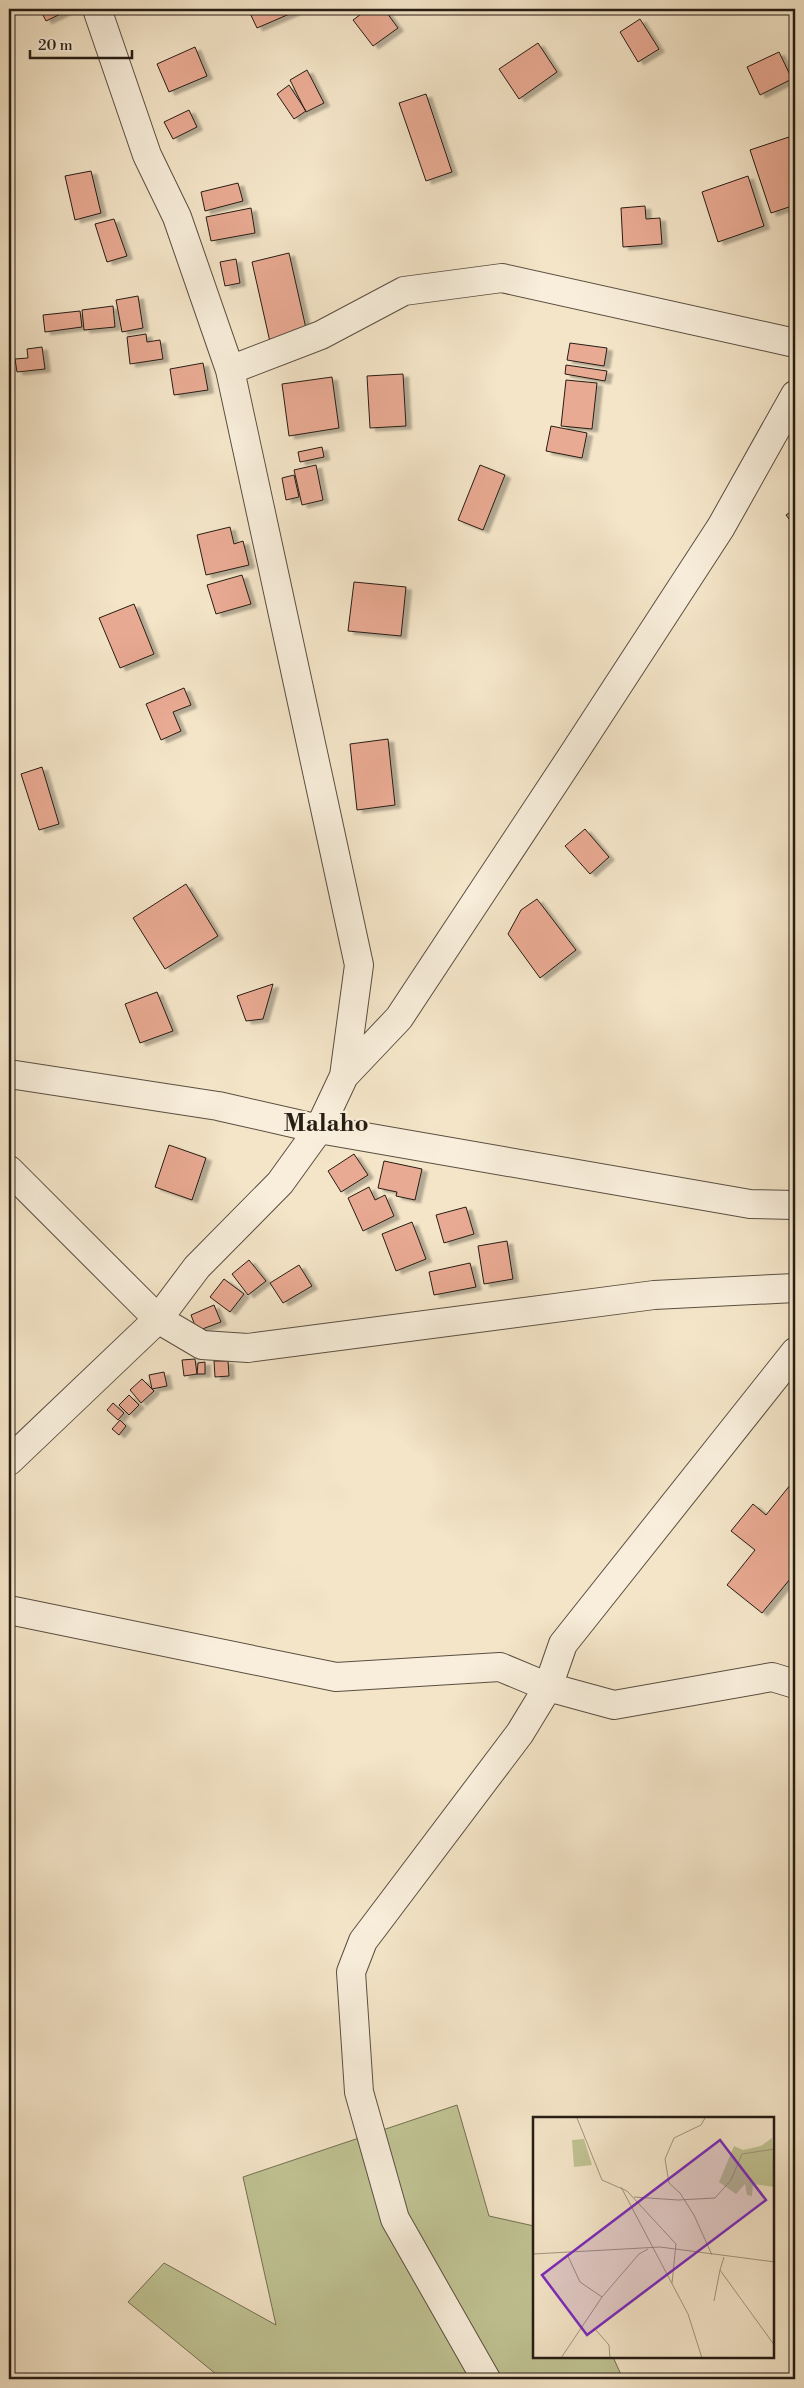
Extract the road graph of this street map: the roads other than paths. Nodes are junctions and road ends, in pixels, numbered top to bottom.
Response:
1 (98, 9) edge
2 (795, 343) edge
3 (230, 370) junction
4 (795, 395) edge
5 (9, 1074) edge
6 (344, 1076) junction
7 (319, 1129) junction
8 (9, 1170) edge
9 (795, 1205) edge
10 (795, 1288) edge
11 (158, 1319) junction
12 (795, 1352) edge
13 (9, 1461) edge
14 (9, 1610) edge
15 (795, 1684) edge
16 (548, 1687) junction
17 (486, 2379) edge

1 - 3 street
2 - 3 street
3 - 6 street
4 - 6 street
5 - 7 street
6 - 7 street
7 - 9 street
7 - 11 street
8 - 11 street
10 - 11 street
11 - 13 street
12 - 16 street
14 - 16 street
15 - 16 street
16 - 17 street

